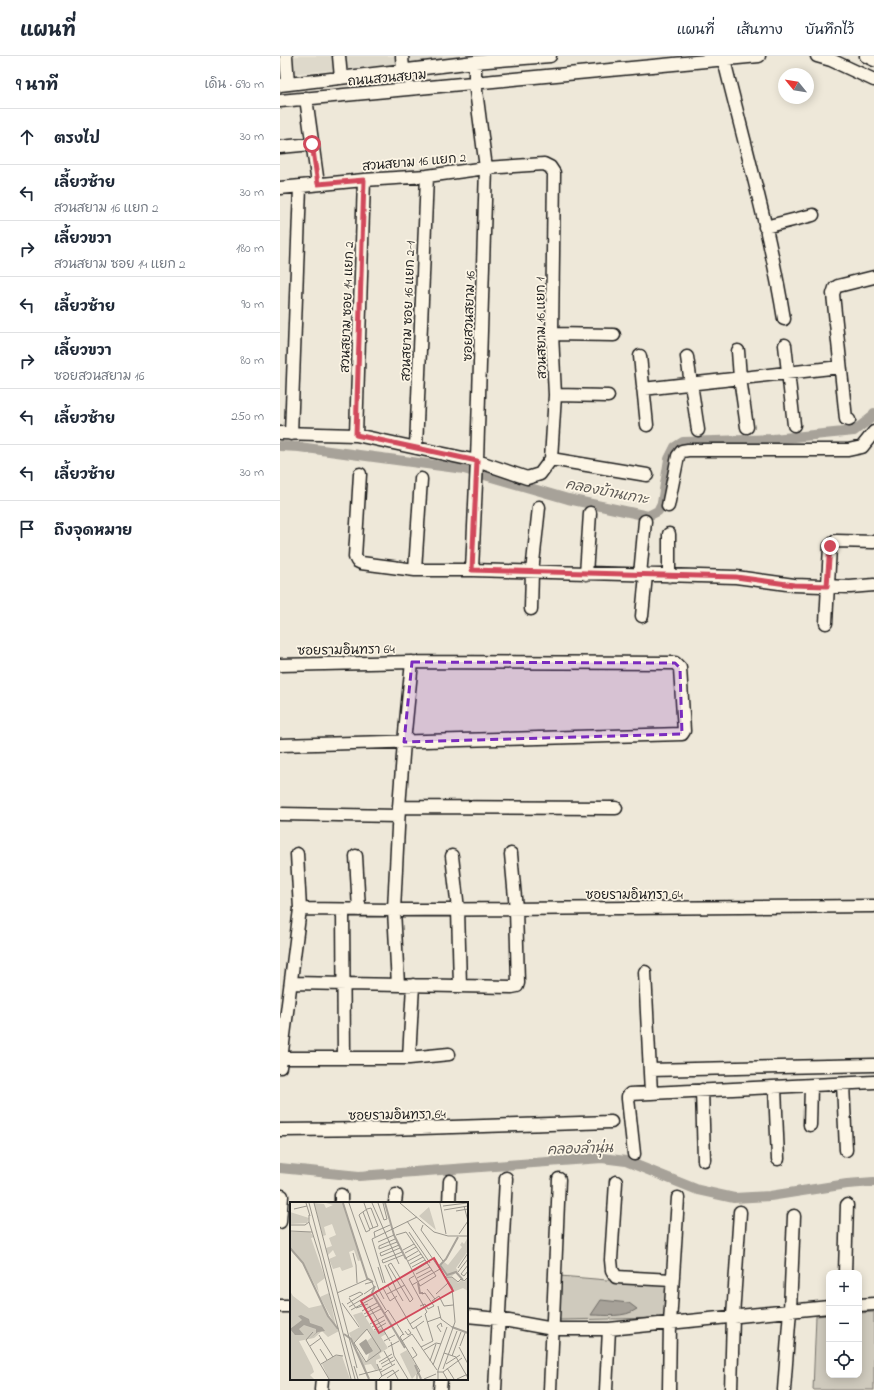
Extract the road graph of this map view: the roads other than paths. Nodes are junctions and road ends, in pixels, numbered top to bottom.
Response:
1 (286, 56) edge
2 (339, 56) edge
3 (402, 56) edge
4 (550, 56) edge
5 (759, 56) edge
6 (817, 56) edge
7 (866, 56) edge
8 (724, 60) junction
9 (874, 60) edge
10 (475, 62) junction
11 (403, 71) junction
12 (341, 78) junction
13 (874, 80) edge
14 (475, 83) junction
15 (284, 84) edge
16 (306, 98) junction
17 (280, 101) edge
18 (312, 144) junction
19 (280, 147) edge
20 (550, 167) joint
21 (486, 168) junction
22 (427, 176) junction
23 (364, 180) junction
24 (318, 184) junction
25 (300, 187) junction
26 (280, 188) edge
27 (813, 215) dead end
28 (765, 227) junction
29 (874, 277) edge
30 (784, 319) dead end
31 (552, 334) junction
32 (614, 335) dead end
33 (785, 345) dead end
34 (738, 351) dead end
35 (640, 356) dead end
36 (687, 357) dead end
37 (840, 367) junction
38 (788, 372) junction
39 (740, 378) junction
40 (692, 384) junction
41 (643, 389) junction
42 (555, 395) junction
43 (608, 396) dead end
44 (849, 420) dead end
45 (647, 425) dead end
46 (794, 425) dead end
47 (747, 428) dead end
48 (698, 430) dead end
49 (874, 432) edge
50 (286, 434) edge
51 (356, 435) junction
52 (416, 448) junction
53 (550, 459) junction
54 (477, 469) junction
55 (360, 474) dead end
56 (647, 475) dead end
57 (421, 479) dead end
58 (668, 506) dead end
59 (539, 507) dead end
60 (590, 513) dead end
61 (645, 521) dead end
62 (669, 534) dead end
63 (874, 542) edge
64 (416, 570) junction
65 (472, 570) junction
66 (532, 572) junction
67 (586, 574) junction
68 (643, 575) junction
69 (669, 576) junction
70 (874, 585) edge
71 (827, 586) junction
72 (531, 609) dead end
73 (642, 616) dead end
74 (826, 623) dead end
75 (412, 662) junction
76 (280, 665) edge
77 (404, 742) junction
78 (280, 745) edge
79 (616, 808) dead end
80 (398, 812) junction
81 (280, 814) edge
82 (297, 854) dead end
83 (511, 854) dead end
84 (356, 856) dead end
85 (452, 856) dead end
86 (874, 906) edge
87 (300, 909) junction
88 (458, 909) junction
89 (516, 909) junction
90 (343, 910) junction
91 (359, 910) junction
92 (394, 910) junction
93 (645, 972) dead end
94 (291, 983) junction
95 (342, 984) junction
96 (398, 985) junction
97 (413, 985) junction
98 (460, 986) junction
99 (449, 1054) dead end
100 (344, 1058) junction
101 (409, 1058) junction
102 (280, 1061) edge
103 (874, 1065) edge
104 (650, 1070) junction
105 (874, 1082) edge
106 (843, 1084) junction
107 (811, 1086) junction
108 (775, 1088) junction
109 (702, 1090) junction
110 (652, 1093) junction
111 (611, 1122) dead end
112 (810, 1125) dead end
113 (280, 1130) edge
114 (846, 1150) dead end
115 (634, 1154) dead end
116 (778, 1159) dead end
117 (704, 1160) dead end
118 (506, 1178) dead end
119 (559, 1179) dead end
120 (450, 1181) dead end
121 (616, 1182) dead end
122 (282, 1196) dead end
123 (678, 1198) dead end
124 (449, 1202) edge
125 (847, 1205) dead end
126 (740, 1212) dead end
127 (794, 1216) dead end
128 (280, 1222) edge
129 (845, 1270) edge
130 (672, 1280) junction
131 (874, 1304) edge
132 (862, 1305) edge
133 (826, 1307) edge
134 (790, 1310) junction
135 (468, 1316) edge
136 (733, 1316) junction
137 (498, 1319) junction
138 (670, 1323) junction
139 (553, 1329) junction
140 (609, 1329) junction
141 (322, 1380) edge
142 (441, 1380) edge
143 (321, 1390) edge
144 (440, 1390) edge
145 (495, 1390) edge
146 (550, 1390) edge
147 (606, 1390) edge
148 (669, 1390) edge
149 (731, 1390) edge
150 (784, 1390) edge

1 - 15 street
2 - 12 street
3 - 11 street
4 - 10 street, ถนนสวนสยาม
5 - 8 street, ถนนสวนสยาม
6 - 13 street
7 - 9 street
8 - 14 street, ถนนสวนสยาม
8 - 28 street
10 - 11 street, ถนนสวนสยาม
10 - 14 street, ซอยสวนสยาม 16
11 - 12 street, ถนนสวนสยาม
12 - 15 street, ถนนสวนสยาม
14 - 16 street, ถนนสวนสยาม
14 - 21 street, ซอยสวนสยาม 16
16 - 17 street, ถนนสวนสยาม
16 - 18 street
18 - 19 street
18 - 24 street
20 - 21 street, สวนสยาม 16 แยก 2
20 - 31 street, สวนสยาม 16 แยก 1
21 - 22 street, สวนสยาม 16 แยก 2
21 - 54 street, ซอยสวนสยาม 16
22 - 23 street, สวนสยาม 16 แยก 2
22 - 52 street, สวนสยาม ซอย 16 แยก 2-1
23 - 24 street, สวนสยาม 16 แยก 2
23 - 51 street, สวนสยาม ซอย 14 แยก 2
24 - 25 street, สวนสยาม 16 แยก 2
25 - 26 street, สวนสยาม 16 แยก 2
25 - 50 street
27 - 28 street
28 - 30 street
29 - 37 street
31 - 32 street
31 - 42 street, สวนสยาม 16 แยก 1
33 - 38 street
34 - 39 street
35 - 41 street
36 - 40 street
37 - 38 street
37 - 44 street
38 - 39 street
38 - 46 street
39 - 40 street
39 - 47 street
40 - 41 street
40 - 48 street
41 - 45 street
42 - 43 street
42 - 53 street, สวนสยาม 16 แยก 1
49 - 58 street
50 - 51 street
51 - 52 street
52 - 54 street
53 - 54 street
53 - 56 street
54 - 65 street, ซอยสวนสยาม 16
55 - 64 street
57 - 64 street
59 - 66 street
60 - 67 street
61 - 68 street
62 - 69 street
63 - 71 street
64 - 65 street
65 - 66 street
66 - 67 street
66 - 72 street
67 - 68 street
68 - 69 street
68 - 73 street
69 - 71 street
70 - 71 street
71 - 74 street
75 - 76 street, ซอยรามอินทรา 64
75 - 77 street, ซอยรามอินทรา 64
75 - 77 street, ซอยรามอินทรา 64
77 - 78 street
77 - 80 street, ซอยรามอินทรา 64
79 - 80 street
80 - 81 street
80 - 92 street, ซอยรามอินทรา 64
82 - 87 street
83 - 89 street
84 - 91 street
85 - 88 street
86 - 89 street, ซอยรามอินทรา 64
87 - 90 street, ซอยรามอินทรา 64
87 - 94 street
88 - 89 street, ซอยรามอินทรา 64
88 - 92 street, ซอยรามอินทรา 64
88 - 98 street
89 - 98 street
90 - 91 street, ซอยรามอินทรา 64
90 - 95 street
91 - 92 street, ซอยรามอินทรา 64
92 - 96 street
93 - 104 street
94 - 95 street
94 - 102 street
95 - 96 street
95 - 100 street
96 - 97 street
97 - 98 street
97 - 101 street
99 - 101 street
100 - 101 street
100 - 102 street
103 - 104 street
104 - 110 street
105 - 106 street
106 - 107 street
106 - 114 street
107 - 108 street
107 - 112 street
108 - 109 street
108 - 116 street
109 - 110 street
109 - 117 street
110 - 115 street
111 - 113 street, ซอยรามอินทรา 64
118 - 137 street
119 - 139 street
120 - 124 street
121 - 130 street
122 - 128 street
123 - 130 street
125 - 129 street
126 - 136 street
127 - 134 street
130 - 138 street
131 - 132 street
133 - 134 street
134 - 136 street
134 - 150 street
135 - 137 street
136 - 138 street
136 - 149 street
137 - 139 street
137 - 145 street
138 - 140 street
138 - 148 street
139 - 140 street
139 - 146 street
140 - 147 street
141 - 143 street
142 - 144 street

